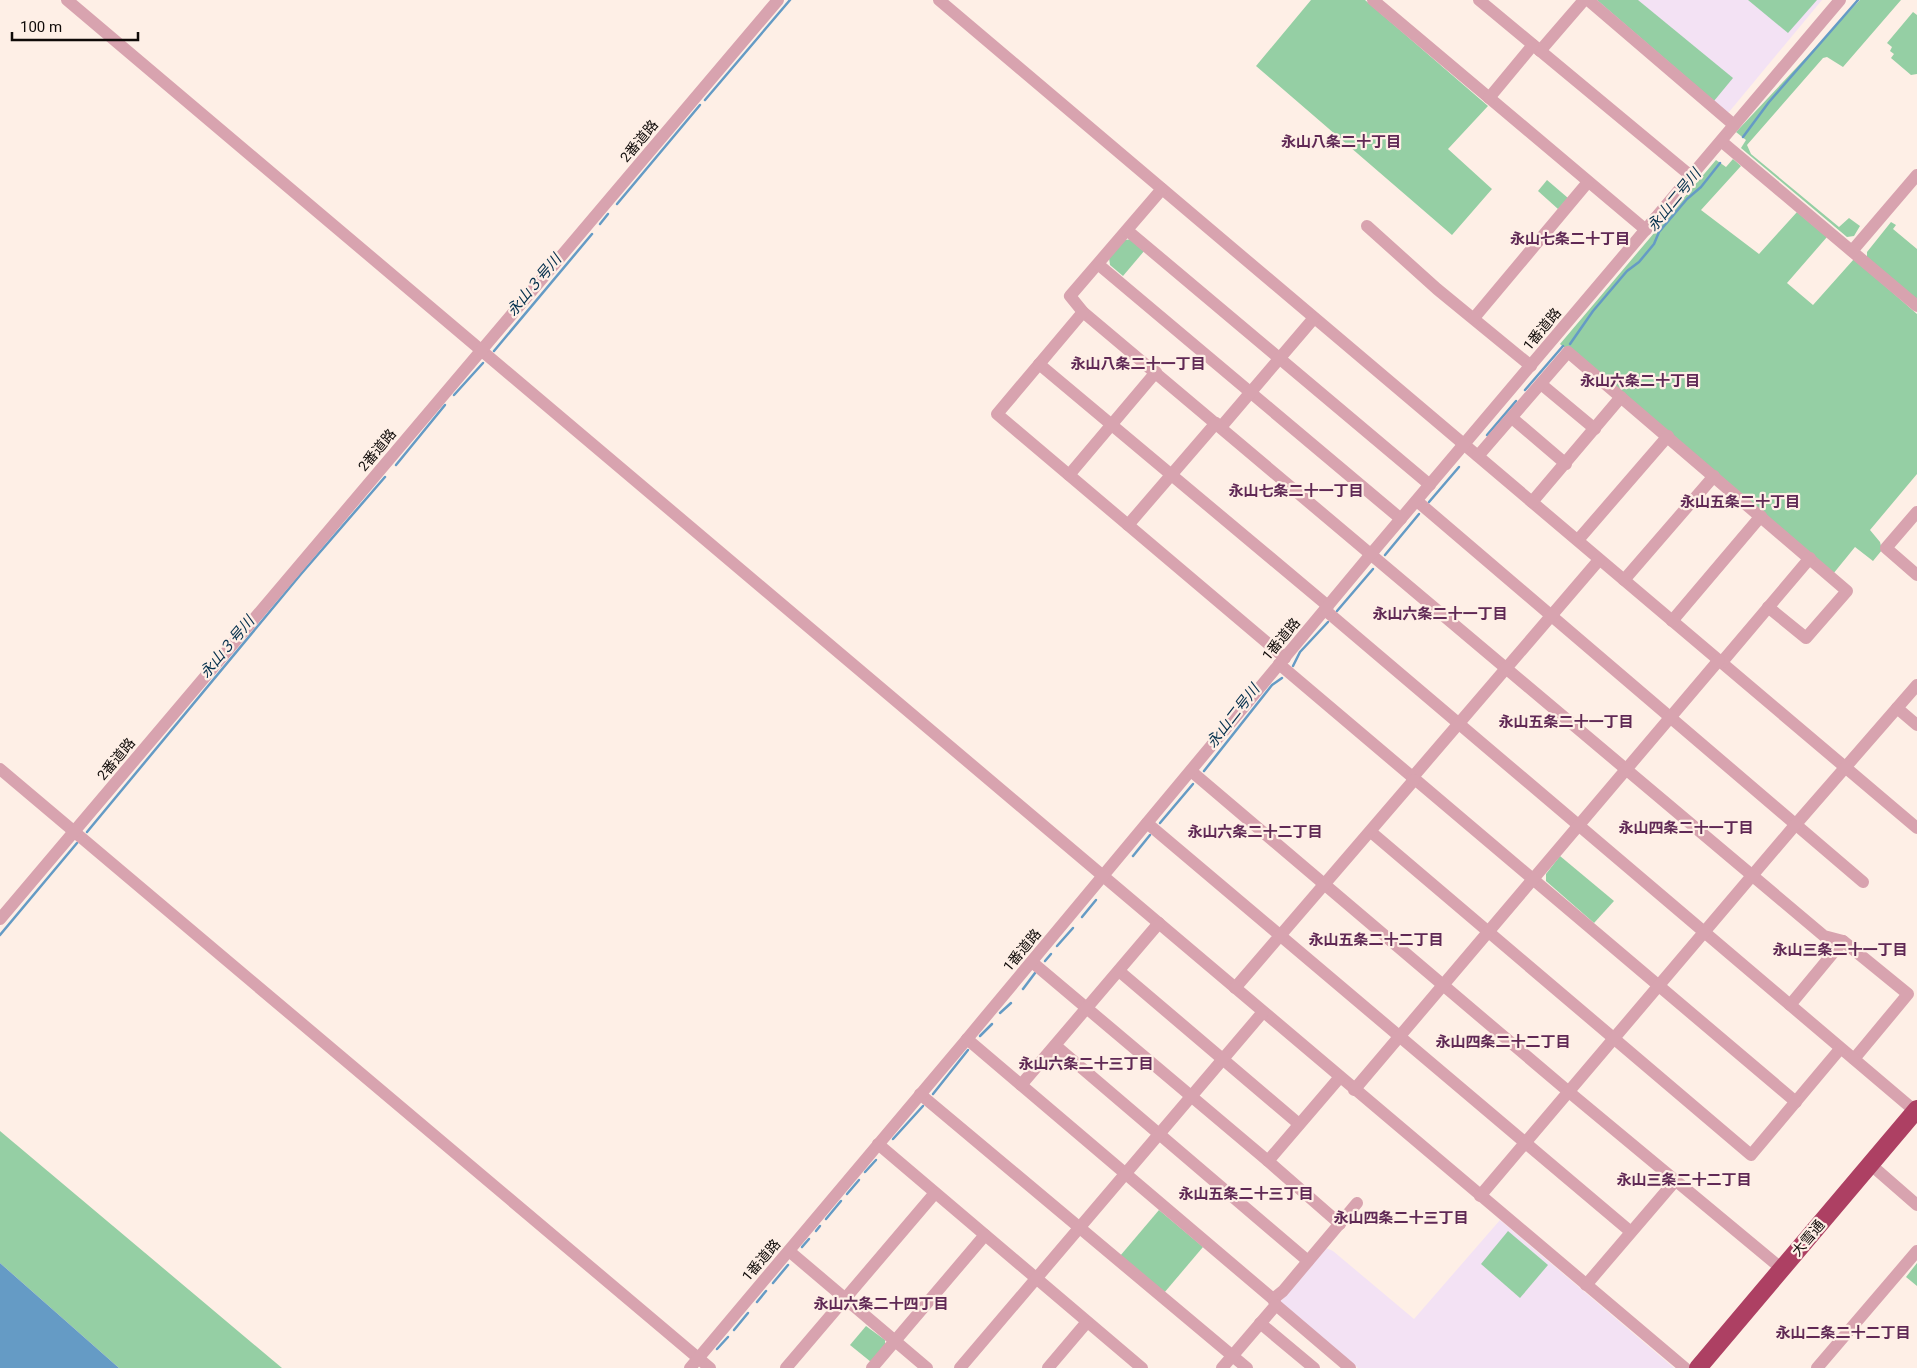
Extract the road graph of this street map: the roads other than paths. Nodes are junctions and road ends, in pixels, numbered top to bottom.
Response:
1 (67, 0) edge
2 (778, 0) edge
3 (939, 0) edge
4 (1373, 0) edge
5 (1479, 0) edge
6 (1586, 0) edge
7 (1840, 0) edge
8 (1537, 48) junction
9 (1489, 98) junction
10 (1734, 125) junction
11 (1720, 141) junction
12 (1917, 174) edge
13 (1691, 176) junction
14 (1588, 182) junction
15 (1162, 189) junction
16 (1367, 226) dead end
17 (1646, 230) junction
18 (1128, 231) junction
19 (1852, 251) junction
20 (1099, 265) junction
21 (1917, 306) edge
22 (1083, 312) junction
23 (1314, 318) junction
24 (1474, 318) junction
25 (482, 350) junction
26 (1279, 358) junction
27 (1039, 364) junction
28 (1531, 366) junction
29 (1156, 372) junction
30 (1541, 384) junction
31 (1251, 392) junction
32 (1621, 397) junction
33 (1512, 418) junction
34 (1111, 424) junction
35 (1218, 425) junction
36 (1595, 429) junction
37 (1668, 436) junction
38 (1465, 445) junction
39 (1478, 456) junction
40 (1566, 464) junction
41 (1068, 475) junction
42 (1171, 475) junction
43 (1714, 476) junction
44 (1430, 485) junction
45 (1417, 501) junction
46 (1532, 502) junction
47 (1917, 512) edge
48 (1761, 516) junction
49 (1401, 519) junction
50 (1128, 525) junction
51 (1578, 540) junction
52 (1371, 554) junction
53 (1810, 558) junction
54 (1599, 560) junction
55 (1917, 575) edge
56 (1624, 580) junction
57 (1768, 607) junction
58 (1326, 608) junction
59 (1551, 616) junction
60 (1672, 621) junction
61 (1282, 661) junction
62 (1720, 661) junction
63 (1506, 668) junction
64 (1917, 685) edge
65 (1897, 708) junction
66 (1670, 716) junction
67 (1458, 724) junction
68 (1917, 725) edge
69 (1846, 768) junction
70 (0, 769) edge
71 (1626, 769) junction
72 (1190, 770) junction
73 (1413, 779) junction
74 (1147, 824) junction
75 (1796, 824) junction
76 (1578, 826) junction
77 (1917, 828) edge
78 (74, 832) junction
79 (1371, 832) junction
80 (1752, 876) junction
81 (1103, 877) junction
82 (1533, 879) junction
83 (1863, 882) dead end
84 (1323, 884) junction
85 (0, 919) edge
86 (1159, 923) junction
87 (1489, 932) junction
88 (1704, 932) junction
89 (1280, 936) junction
90 (1843, 941) junction
91 (1032, 962) junction
92 (1119, 971) junction
93 (1444, 985) junction
94 (1659, 986) junction
95 (1235, 988) junction
96 (1790, 1005) junction
97 (1087, 1008) junction
98 (1263, 1012) junction
99 (1399, 1037) junction
100 (1614, 1038) junction
101 (968, 1039) junction
102 (1056, 1046) junction
103 (1840, 1048) junction
104 (1854, 1059) junction
105 (1223, 1060) junction
106 (1340, 1077) junction
107 (1021, 1086) junction
108 (1354, 1090) junction
109 (1569, 1092) junction
110 (920, 1094) junction
111 (1191, 1097) junction
112 (1796, 1102) junction
113 (1916, 1110) edge
114 (1299, 1124) junction
115 (1159, 1135) junction
116 (878, 1144) junction
117 (1525, 1144) junction
118 (1268, 1161) junction
119 (1870, 1164) junction
120 (1126, 1174) junction
121 (1675, 1181) junction
122 (935, 1193) junction
123 (1480, 1196) junction
124 (1357, 1203) dead end
125 (1917, 1205) edge
126 (1340, 1224) junction
127 (1080, 1229) junction
128 (1631, 1232) junction
129 (985, 1235) junction
130 (789, 1251) junction
131 (1917, 1251) edge
132 (1308, 1260) junction
133 (1782, 1269) junction
134 (1037, 1279) junction
135 (1586, 1285) junction
136 (845, 1298) junction
137 (1274, 1302) junction
138 (1087, 1322) junction
139 (1260, 1323) junction
140 (895, 1341) junction
141 (1232, 1356) junction
142 (694, 1363) edge
143 (1135, 1366) edge
144 (710, 1368) edge
145 (786, 1368) edge
146 (872, 1368) edge
147 (927, 1368) edge
148 (960, 1368) edge
149 (1048, 1368) edge
150 (1222, 1368) edge
151 (1247, 1368) edge
152 (1314, 1368) edge
153 (1350, 1368) edge
154 (1685, 1368) edge
155 (1698, 1368) edge
156 (1817, 1368) edge

1 - 25 street
2 - 25 street, 2番道路
3 - 15 street
4 - 9 street
5 - 8 street
6 - 8 street
6 - 10 street
7 - 10 street, 1番道路
8 - 9 street
8 - 13 street
9 - 14 street
10 - 11 street, 1番道路
11 - 13 street, 1番道路
11 - 19 street
12 - 19 street
13 - 17 street, 1番道路
14 - 17 street
14 - 24 street
15 - 18 street
15 - 23 street
16 - 24 street
17 - 28 street, 1番道路
18 - 20 street
18 - 26 street
19 - 21 street
20 - 22 street
20 - 31 street
22 - 27 street
22 - 29 street
23 - 26 street
23 - 38 street
24 - 28 street
25 - 78 street, 2番道路
25 - 81 street
26 - 31 street
26 - 44 street
27 - 34 street
27 - 41 street
28 - 38 street, 1番道路
29 - 34 street
29 - 35 street
30 - 32 street
30 - 33 street
30 - 36 street
31 - 35 street
31 - 49 street
32 - 36 street
32 - 37 street
33 - 39 street
33 - 40 street
34 - 41 street
34 - 42 street
35 - 42 street
35 - 52 street
36 - 40 street
37 - 43 street
37 - 51 street
38 - 39 street
38 - 44 street, 1番道路
39 - 46 street
40 - 46 street
41 - 50 street
42 - 50 street
42 - 58 street
43 - 48 street
43 - 56 street
44 - 45 street, 1番道路
45 - 49 street, 1番道路
45 - 59 street
46 - 51 street
47 - 55 street
48 - 53 street
48 - 60 street
49 - 52 street, 1番道路
50 - 61 street
51 - 54 street
52 - 58 street, 1番道路
52 - 63 street
53 - 57 street
53 - 57 street
54 - 56 street
54 - 59 street
56 - 60 street
57 - 62 street
58 - 61 street, 1番道路
58 - 67 street
59 - 63 street
59 - 66 street
60 - 62 street
61 - 72 street, 1番道路
61 - 73 street
62 - 66 street
62 - 69 street
63 - 67 street
63 - 71 street
64 - 65 street
65 - 68 street
65 - 69 street
66 - 71 street
66 - 75 street
67 - 73 street
67 - 76 street
69 - 75 street
69 - 77 street
70 - 78 street
71 - 76 street
71 - 80 street
72 - 74 street, 1番道路
72 - 84 street
73 - 79 street
73 - 82 street
74 - 81 street, 1番道路
74 - 89 street
75 - 80 street
75 - 83 street
76 - 82 street
76 - 88 street
78 - 85 street, 2番道路
78 - 142 street
79 - 84 street
79 - 87 street
80 - 88 street
80 - 90 street
81 - 86 street
81 - 91 street, 1番道路
82 - 87 street
82 - 94 street
84 - 89 street
84 - 93 street
86 - 92 street
86 - 95 street
87 - 93 street
87 - 100 street
88 - 94 street
88 - 96 street
89 - 95 street
89 - 99 street
90 - 96 street
90 - 104 street
91 - 97 street
91 - 101 street, 1番道路
92 - 97 street
92 - 105 street
93 - 99 street
93 - 109 street
94 - 100 street
94 - 112 street
95 - 98 street
96 - 103 street
97 - 102 street
97 - 111 street
98 - 105 street
98 - 106 street
99 - 108 street
99 - 117 street
100 - 109 street
100 - 112 street
101 - 107 street
101 - 110 street, 1番道路
102 - 107 street
102 - 115 street
103 - 104 street
103 - 112 street
104 - 113 street
105 - 111 street
105 - 114 street
106 - 108 street
106 - 114 street
107 - 120 street
108 - 123 street
109 - 117 street
109 - 121 street
110 - 116 street, 1番道路
110 - 127 street
111 - 115 street
111 - 118 street
113 - 119 highway, 大雪通
114 - 118 street
115 - 120 street
115 - 132 street
116 - 122 street
116 - 130 street, 1番道路
117 - 123 street
117 - 128 street
118 - 126 street
119 - 125 street
119 - 133 highway, 大雪通
120 - 127 street
120 - 137 street
121 - 128 street
121 - 133 street
122 - 129 street
122 - 136 street
123 - 135 street
124 - 126 street
126 - 132 street
127 - 134 street
127 - 141 street
128 - 135 street
129 - 134 street
129 - 140 street
130 - 136 street
130 - 142 street, 1番道路
131 - 156 street
132 - 137 street
133 - 155 highway, 大雪通
134 - 138 street
134 - 148 street
135 - 154 street
136 - 140 street
136 - 145 street
137 - 139 street
137 - 153 street
138 - 143 street
138 - 149 street
139 - 141 street
139 - 152 street
140 - 146 street
140 - 147 street
141 - 150 street
141 - 151 street
142 - 144 street

